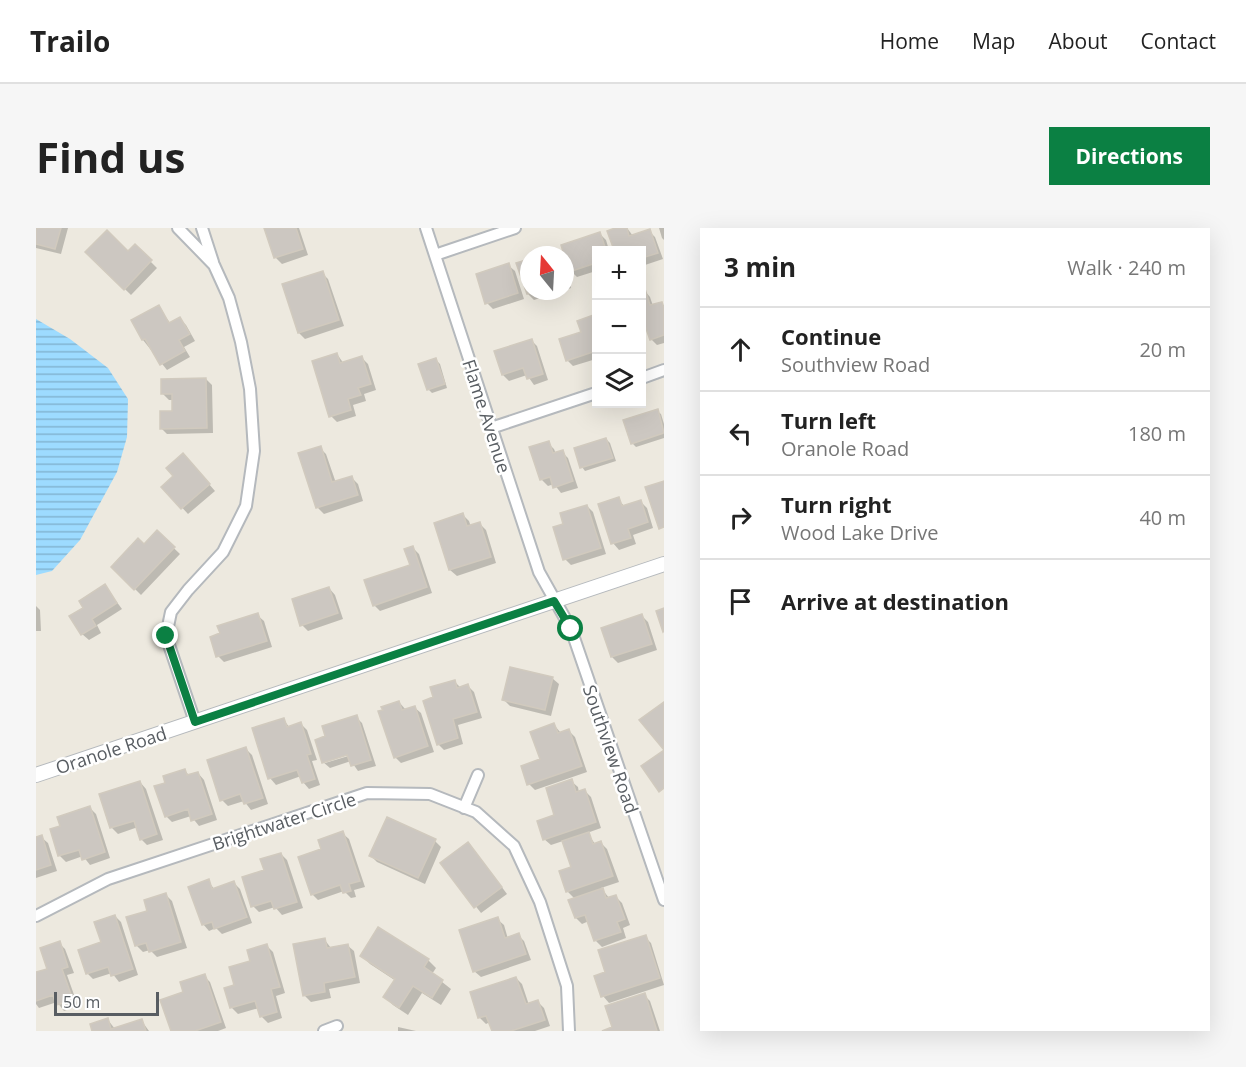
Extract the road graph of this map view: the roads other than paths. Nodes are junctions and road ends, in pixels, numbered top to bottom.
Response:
1 (178, 228) edge
2 (202, 228) edge
3 (426, 228) edge
4 (514, 228) edge
5 (435, 255) junction
6 (214, 265) junction
7 (664, 370) edge
8 (646, 377) edge
9 (592, 395) edge
10 (491, 428) junction
11 (664, 564) edge
12 (554, 601) junction
13 (195, 722) junction
14 (36, 775) edge
15 (478, 775) dead end
16 (464, 808) junction
17 (661, 878) edge
18 (664, 900) edge
19 (36, 916) edge
20 (337, 1026) dead end
21 (324, 1031) edge
22 (569, 1031) edge

1 - 6 street
2 - 6 street
3 - 5 street, Flame Avenue
4 - 5 street
5 - 10 street, Flame Avenue
6 - 13 street
7 - 8 street
9 - 10 street
10 - 12 street, Flame Avenue
11 - 12 street, Oranole Road
12 - 13 street, Oranole Road
12 - 17 street, Southview Road
13 - 14 street, Oranole Road
15 - 16 street
16 - 19 street, Brightwater Circle
16 - 22 street, Brightwater Circle
17 - 18 street, Southview Road
20 - 21 street

